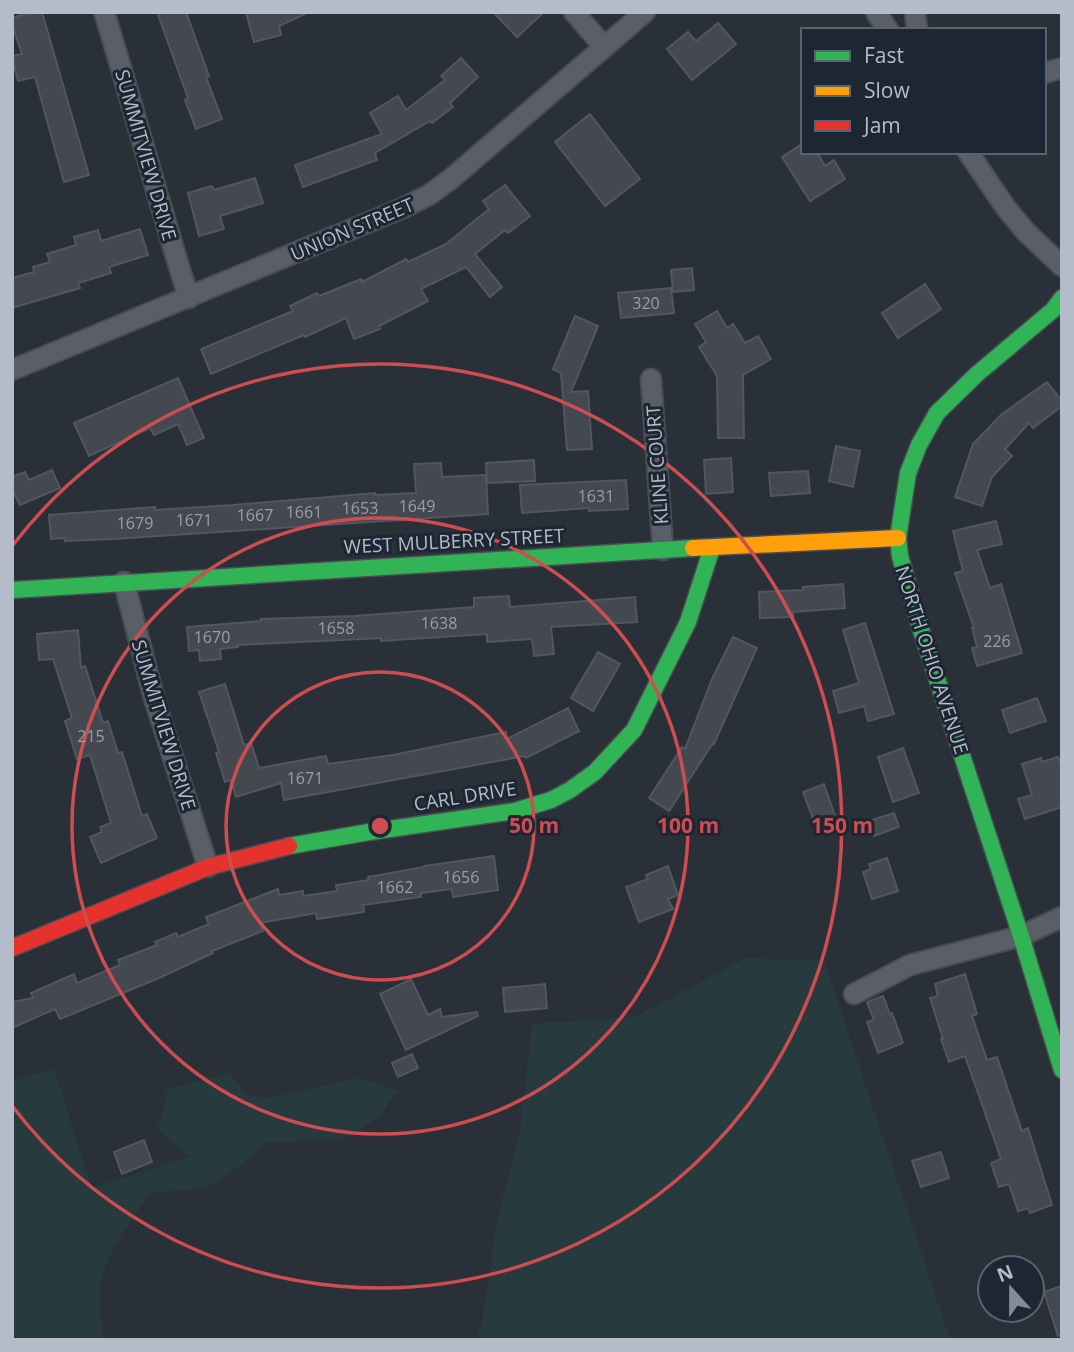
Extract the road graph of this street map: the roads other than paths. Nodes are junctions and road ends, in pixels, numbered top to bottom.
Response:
1 (104, 12) edge
2 (574, 12) edge
3 (645, 12) edge
4 (876, 12) edge
5 (887, 28) edge
6 (604, 47) junction
7 (969, 154) edge
8 (1062, 266) edge
9 (189, 298) junction
10 (1062, 298) edge
11 (12, 370) edge
12 (651, 380) dead end
13 (898, 538) junction
14 (712, 548) junction
15 (663, 550) junction
16 (124, 582) junction
17 (12, 590) edge
18 (208, 867) junction
19 (1062, 917) edge
20 (1021, 936) junction
21 (12, 948) edge
22 (853, 994) dead end
23 (1062, 1069) edge

1 - 9 street, SUMMITVIEW DRIVE
2 - 6 street
3 - 6 street, UNION STREET
4 - 5 street
6 - 9 street, UNION STREET
7 - 8 street
9 - 11 street, UNION STREET
10 - 13 street, NORTH OHIO AVENUE
12 - 15 street, KLINE COURT
13 - 14 street, WEST MULBERRY STREET
13 - 20 street, NORTH OHIO AVENUE
14 - 15 street, WEST MULBERRY STREET
14 - 18 street, CARL DRIVE
15 - 16 street, WEST MULBERRY STREET
16 - 17 street, WEST MULBERRY STREET
16 - 18 street, SUMMITVIEW DRIVE
18 - 21 street, CARL DRIVE
19 - 20 street
20 - 22 street
20 - 23 street, NORTH OHIO AVENUE

